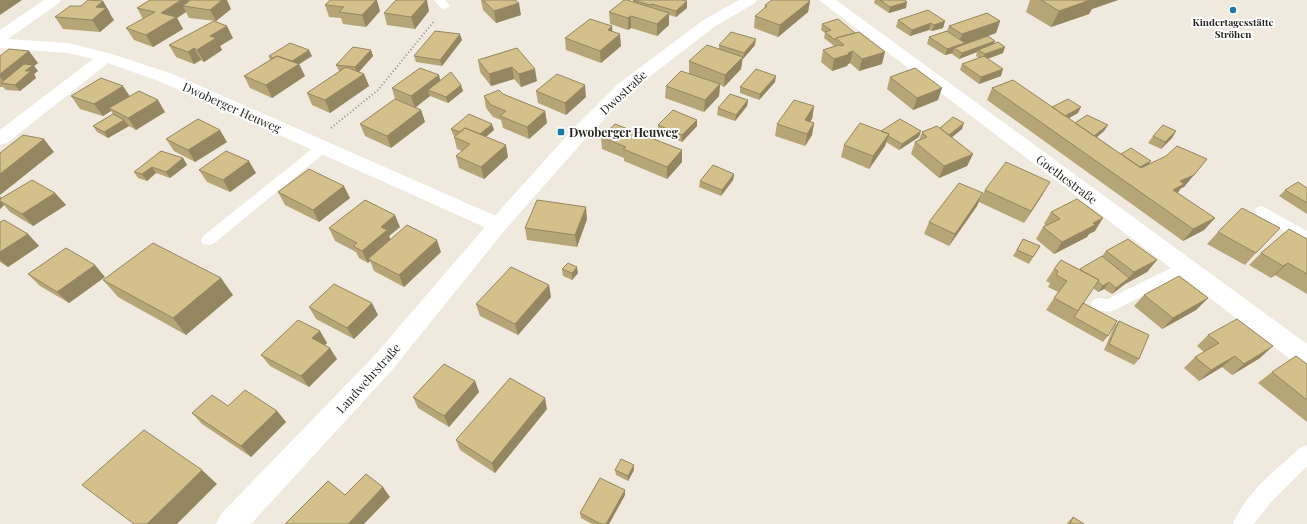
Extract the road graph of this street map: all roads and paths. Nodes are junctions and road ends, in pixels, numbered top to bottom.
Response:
1 (54, 0) edge
2 (750, 0) edge
3 (826, 0) edge
4 (442, 3) edge
5 (0, 37) edge
6 (0, 43) edge
7 (106, 57) junction
8 (0, 139) edge
9 (317, 145) junction
10 (1262, 211) dead end
11 (498, 225) junction
12 (1307, 238) edge
13 (208, 240) dead end
14 (1185, 267) junction
15 (1099, 304) dead end
16 (1307, 358) edge
17 (1307, 454) edge
18 (231, 524) edge
19 (1243, 524) edge

1 - 5 street
2 - 11 street, Dwostraße
3 - 14 street, Goethestraße
4 - 9 path
6 - 7 street, Dwoberger Heuweg
7 - 8 street
7 - 9 street, Dwoberger Heuweg
9 - 11 street, Dwoberger Heuweg
9 - 13 lane
10 - 12 lane
11 - 18 street, Landwehrstraße
14 - 15 lane
14 - 16 street, Goethestraße
17 - 19 lane

